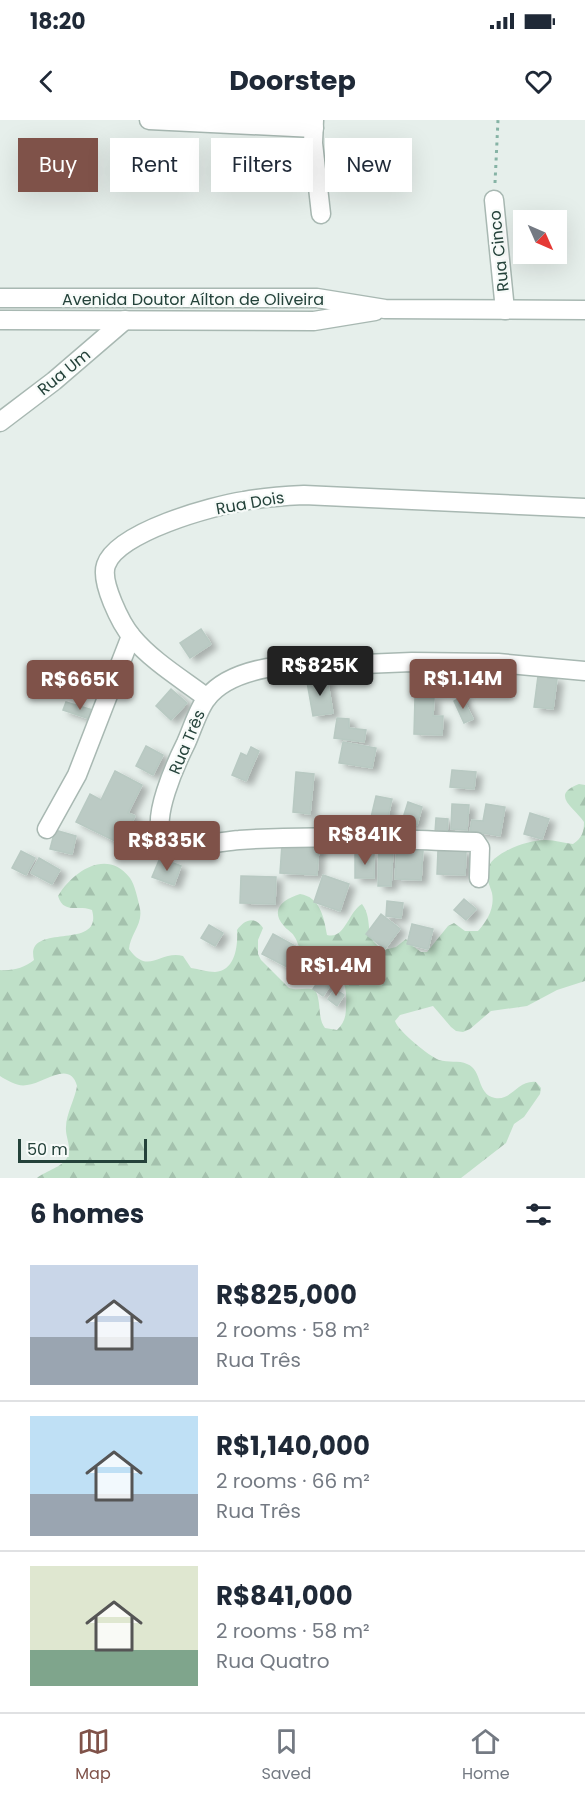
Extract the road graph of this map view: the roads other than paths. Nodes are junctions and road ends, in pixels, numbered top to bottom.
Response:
1 (149, 120) edge
2 (314, 124) edge
3 (494, 200) road end
4 (321, 214) dead end
5 (0, 298) edge
6 (386, 309) junction
7 (505, 310) junction
8 (585, 310) edge
9 (0, 320) edge
10 (125, 320) junction
11 (0, 422) edge
12 (585, 508) edge
13 (131, 636) junction
14 (585, 671) edge
15 (207, 698) junction
16 (47, 829) dead end
17 (479, 878) dead end

1 - 2 street
2 - 4 street
3 - 7 street, Rua Cinco
5 - 6 street, Avenida Doutor Aílton de Oliveira
6 - 7 street, Avenida Doutor Aílton de Oliveira
6 - 10 street, Avenida Doutor Aílton de Oliveira
7 - 8 street, Avenida Doutor Aílton de Oliveira
9 - 10 street, Avenida Doutor Aílton de Oliveira
10 - 11 street, Rua Um
12 - 13 street, Rua Dois
13 - 15 street, Rua Dois
13 - 16 street
14 - 15 street, Rua Três
15 - 17 street, Rua Três

